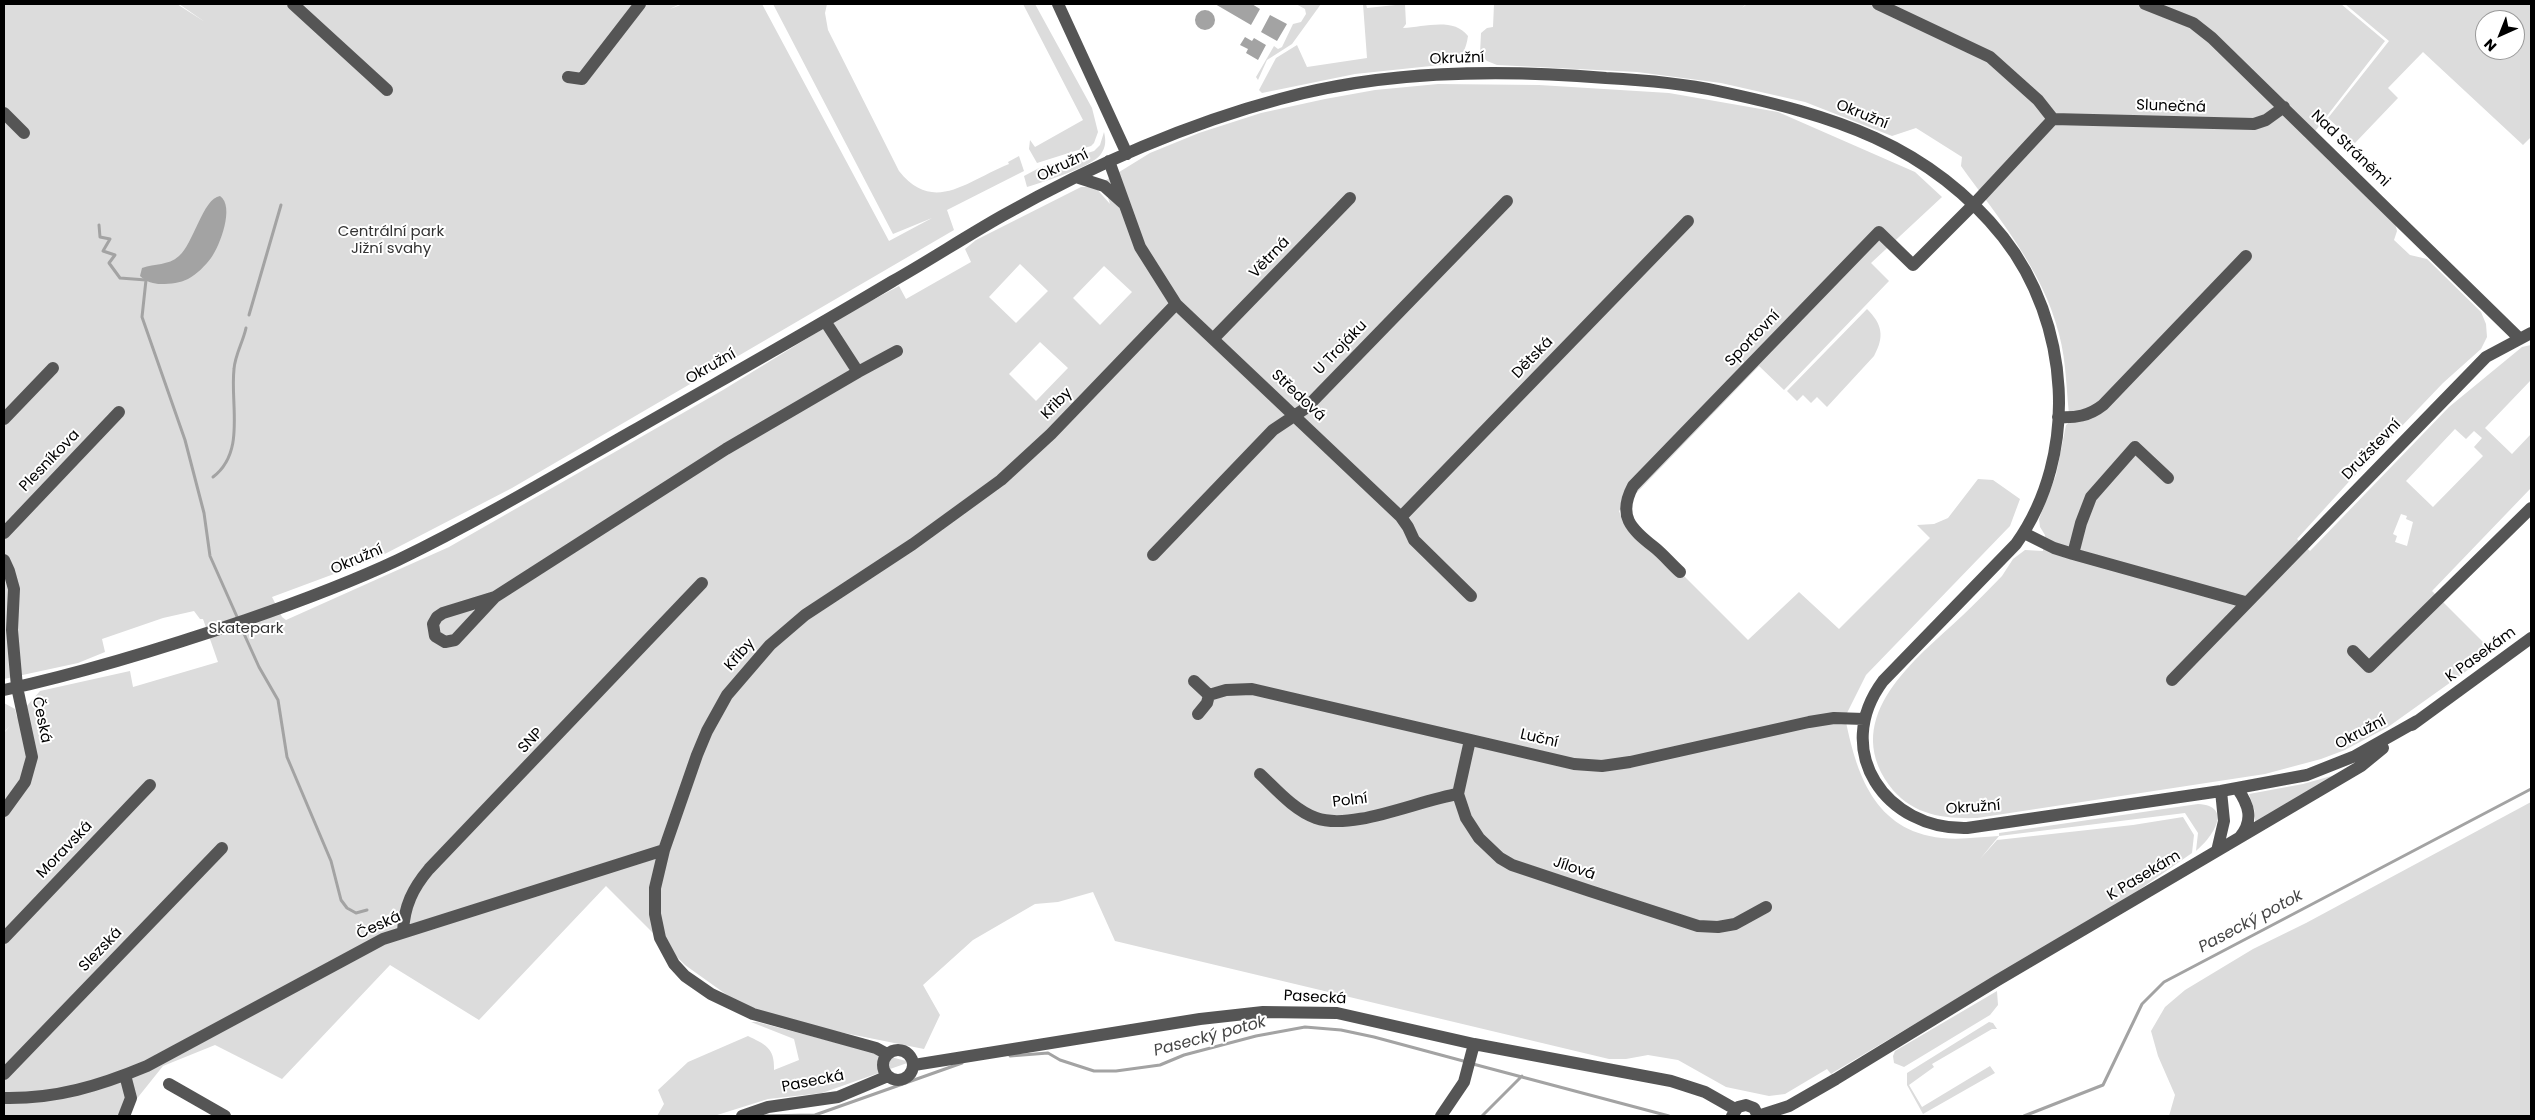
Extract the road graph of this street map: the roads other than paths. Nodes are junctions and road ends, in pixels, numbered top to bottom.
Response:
1 (293, 4) edge
2 (640, 4) edge
3 (1058, 4) edge
4 (1878, 4) edge
5 (2145, 4) edge
6 (568, 77) dead end
7 (387, 90) dead end
8 (2284, 107) junction
9 (4, 113) edge
10 (2053, 119) junction
11 (24, 133) dead end
12 (1127, 154) junction
13 (1109, 161) junction
14 (1076, 177) junction
15 (1350, 198) dead end
16 (1507, 202) dead end
17 (1123, 204) junction
18 (1974, 204) junction
19 (1688, 221) dead end
20 (2246, 256) dead end
21 (1176, 304) junction
22 (825, 321) junction
23 (2525, 335) edge
24 (1213, 340) junction
25 (897, 351) dead end
26 (53, 368) dead end
27 (858, 372) junction
28 (120, 412) dead end
29 (1295, 415) junction
30 (2058, 417) junction
31 (4, 419) edge
32 (2168, 478) dead end
33 (2531, 508) edge
34 (1401, 517) junction
35 (4, 533) edge
36 (2024, 533) junction
37 (2073, 554) junction
38 (1153, 555) dead end
39 (4, 560) edge
40 (1680, 572) dead end
41 (702, 583) dead end
42 (1471, 596) dead end
43 (495, 597) junction
44 (2245, 602) junction
45 (2531, 638) edge
46 (2352, 651) dead end
47 (2172, 680) dead end
48 (1194, 681) dead end
49 (17, 687) junction
50 (4, 690) edge
51 (1209, 695) junction
52 (1198, 714) dead end
53 (1864, 719) junction
54 (2417, 721) junction
55 (1470, 740) junction
56 (1260, 774) dead end
57 (150, 785) dead end
58 (2238, 788) junction
59 (2221, 791) junction
60 (1458, 794) junction
61 (4, 811) edge
62 (2238, 839) junction
63 (222, 848) dead end
64 (664, 850) junction
65 (2217, 851) junction
66 (1766, 907) dead end
67 (403, 932) junction
68 (4, 938) edge
69 (1472, 1049) junction
70 (887, 1054) junction
71 (914, 1065) junction
72 (4, 1074) edge
73 (125, 1075) junction
74 (888, 1076) junction
75 (169, 1084) dead end
76 (4, 1098) edge
77 (1734, 1113) edge
78 (124, 1116) edge
79 (225, 1116) edge
80 (742, 1116) edge
81 (1441, 1116) edge
82 (1758, 1116) edge

1 - 7 street
2 - 6 street
3 - 12 street
4 - 10 street
5 - 8 street, Nad Stráněmi
8 - 10 street, Slunečná
8 - 23 street, Nad Stráněmi
9 - 11 street
10 - 18 street
12 - 13 street, Okružní
12 - 18 street, Okružní
13 - 14 street, Okružní
13 - 17 street, Středová
14 - 17 street, Středová
14 - 22 street, Okružní
15 - 24 street, Větrná
16 - 29 street, U Trojáku
17 - 21 street, Středová
18 - 30 street, Okružní
18 - 40 street, Sportovní
19 - 34 street, Dětská
20 - 30 street
21 - 24 street, Středová
21 - 64 street, Křiby
22 - 27 street
22 - 49 street, Okružní
23 - 44 street, Družstevní
24 - 29 street, Středová
25 - 27 street
26 - 31 street
27 - 43 street
28 - 35 street, Plesníkova
29 - 34 street, Středová
29 - 38 street, U Trojáku
30 - 36 street, Okružní
32 - 37 street
33 - 46 street
34 - 42 street, Středová
36 - 37 street
36 - 53 street, Okružní
37 - 44 street
39 - 49 street, Česká
41 - 67 street, SNP
43 - 43 street
44 - 47 street, Družstevní
45 - 54 street, K Pasekám
48 - 51 street
49 - 50 street, Okružní
49 - 61 street, Česká
51 - 52 street
51 - 55 street, Luční
53 - 55 street, Luční
53 - 59 street, Okružní
54 - 58 street, Okružní
54 - 62 street, K Pasekám
55 - 60 street
56 - 60 street, Polní
57 - 68 street, Moravská
58 - 59 street, Okružní
58 - 62 street
59 - 65 street
60 - 66 street, Jílová
62 - 65 street, K Pasekám
63 - 72 street, Slezská
64 - 67 street, Česká
64 - 70 street, Křiby
65 - 82 street, K Pasekám
67 - 73 street, Česká
69 - 71 street, Pasecká
69 - 77 street, Pasecká
69 - 81 street
70 - 71 street
70 - 74 street
71 - 74 street, Pasecká
73 - 76 street, Česká
73 - 78 street
74 - 80 street, Pasecká
75 - 79 street
77 - 82 street, Pasecká

